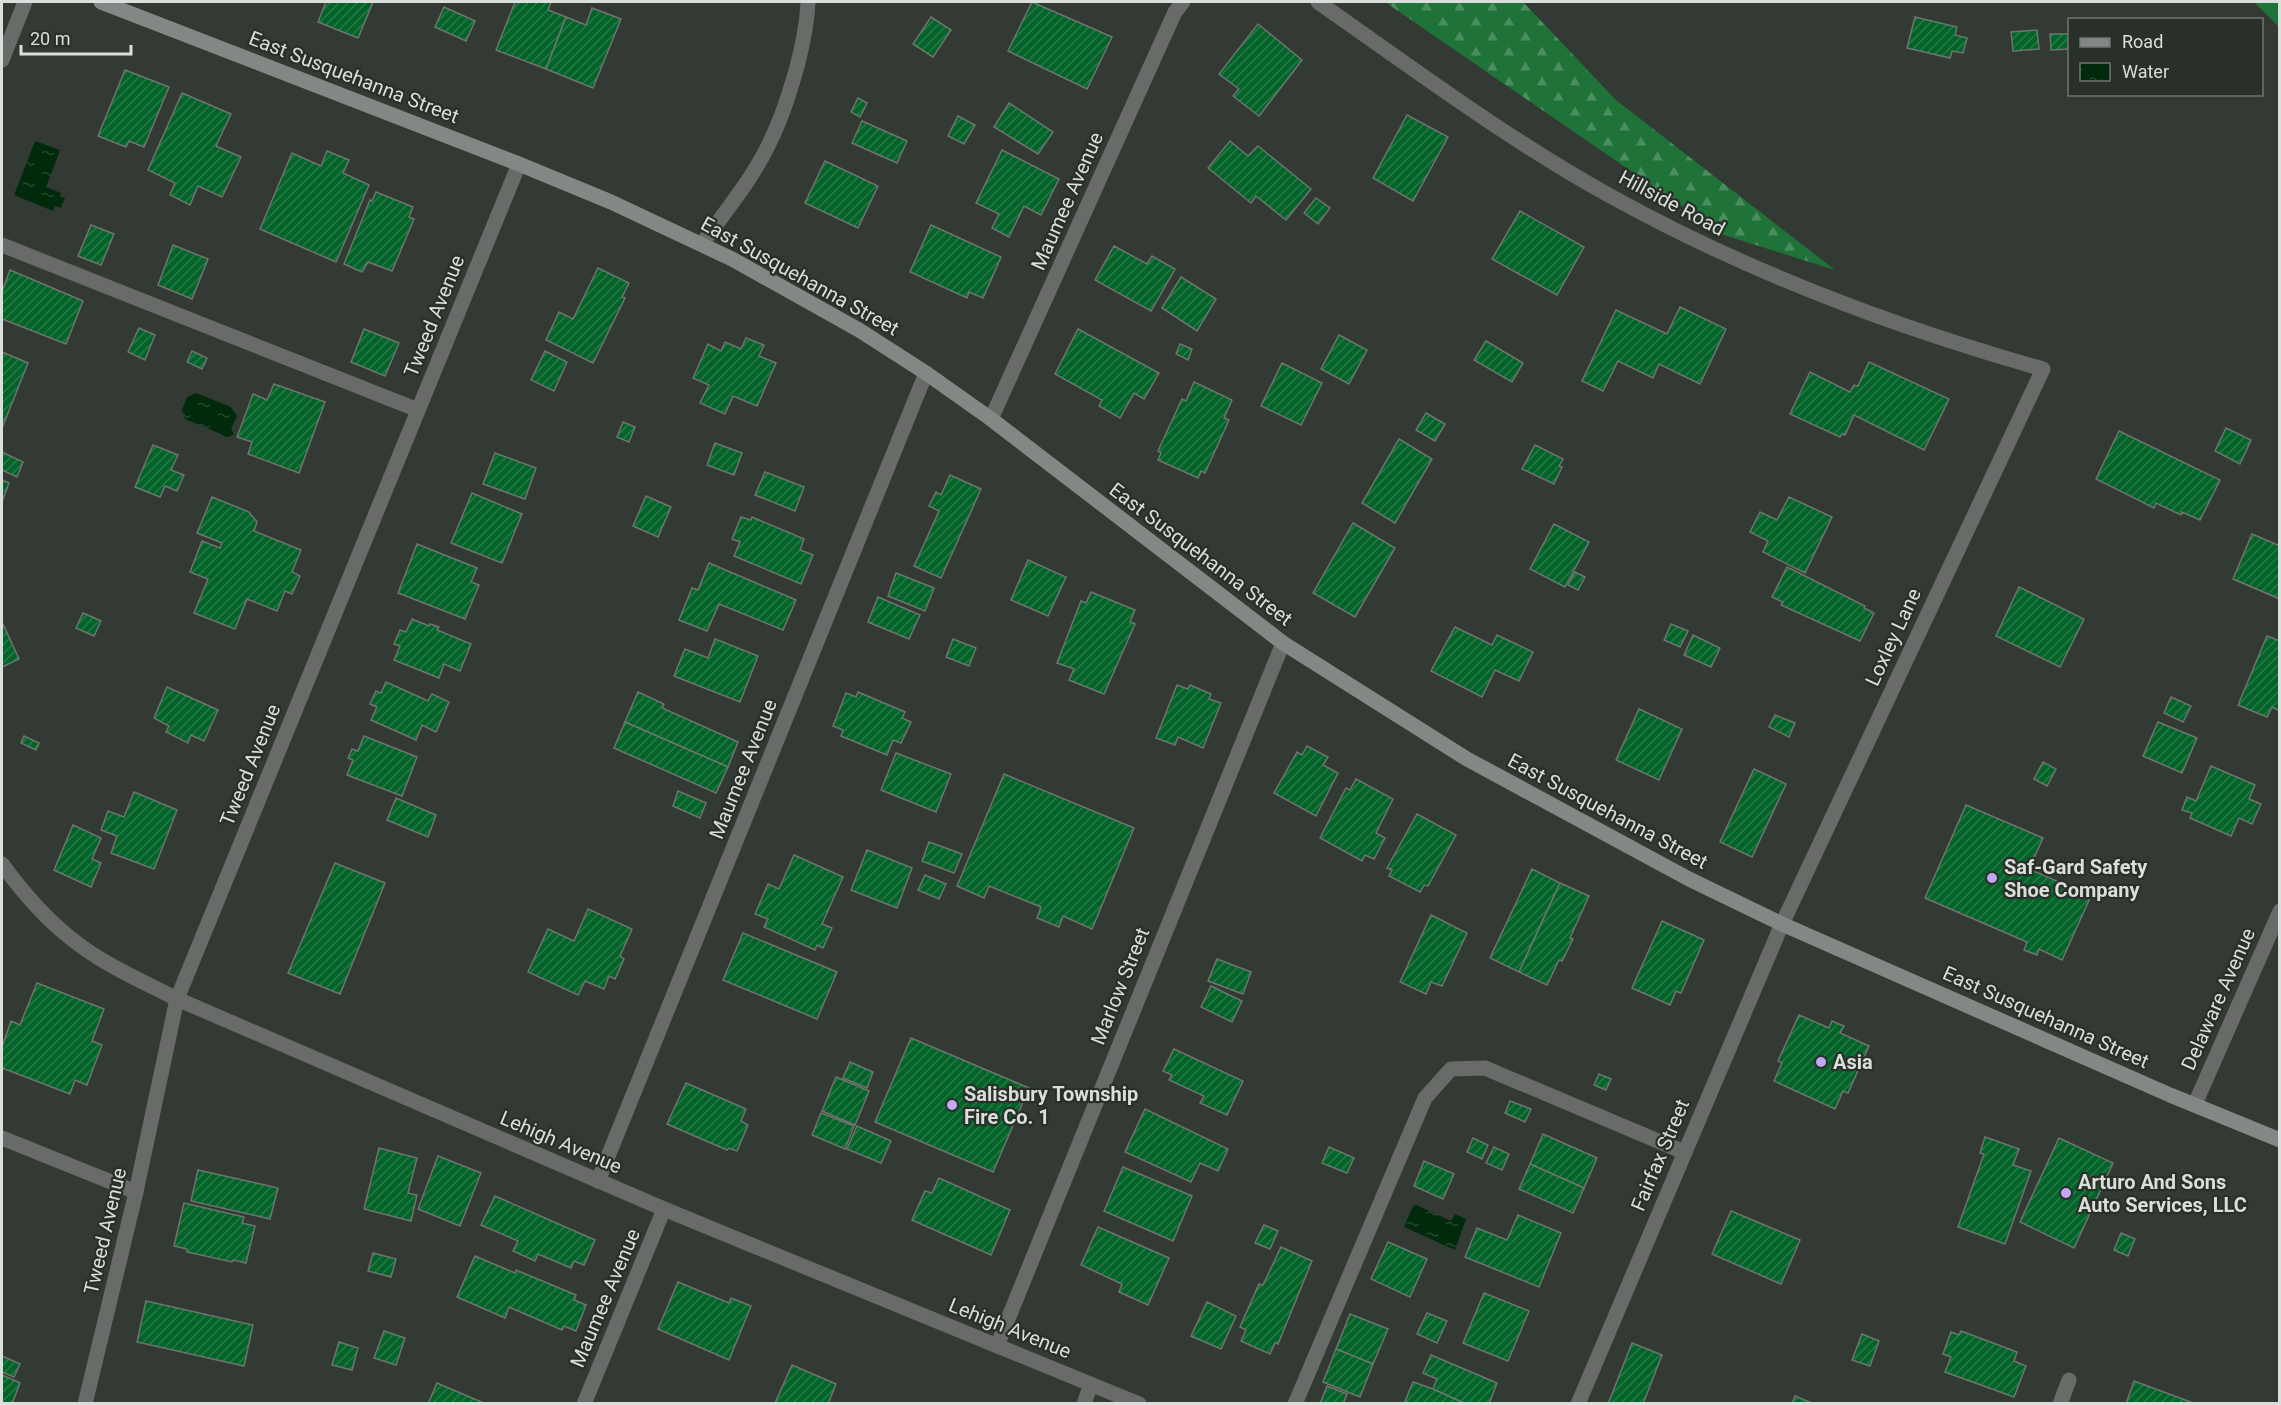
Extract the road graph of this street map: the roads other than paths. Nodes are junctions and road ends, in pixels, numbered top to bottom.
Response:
1 (25, 2) edge
2 (101, 2) edge
3 (808, 2) edge
4 (1183, 2) edge
5 (1318, 2) edge
6 (2, 60) edge
7 (519, 164) junction
8 (2, 244) edge
9 (702, 244) junction
10 (2043, 369) joint
11 (926, 374) junction
12 (418, 410) junction
13 (991, 419) junction
14 (1283, 643) junction
15 (2, 864) edge
16 (2280, 911) edge
17 (1782, 924) junction
18 (177, 999) junction
19 (2195, 1104) junction
20 (2, 1138) edge
21 (2280, 1140) edge
22 (1684, 1152) junction
23 (598, 1181) junction
24 (136, 1192) junction
25 (664, 1209) junction
26 (997, 1346) junction
27 (2069, 1380) dead end
28 (1091, 1384) junction
29 (85, 1404) edge
30 (584, 1404) edge
31 (1084, 1404) edge
32 (1139, 1404) edge
33 (1296, 1404) edge
34 (1578, 1404) edge
35 (2060, 1404) edge

1 - 6 street
2 - 7 main road, East Susquehanna Street
3 - 9 street
4 - 13 street, Maumee Avenue
5 - 10 street, Hillside Road
7 - 9 main road, East Susquehanna Street
7 - 12 street, Tweed Avenue
8 - 12 street
9 - 11 main road, East Susquehanna Street
10 - 17 street, Loxley Lane
11 - 13 main road, East Susquehanna Street
11 - 23 street, Maumee Avenue
12 - 18 street, Tweed Avenue
13 - 14 main road, East Susquehanna Street
14 - 17 main road, East Susquehanna Street
14 - 26 street, Marlow Street
15 - 18 street, Lehigh Avenue
16 - 19 street, Delaware Avenue
17 - 19 main road, East Susquehanna Street
17 - 22 street, Fairfax Street
18 - 23 street, Lehigh Avenue
18 - 24 street, Tweed Avenue
19 - 21 main road, East Susquehanna Street
20 - 24 street
22 - 33 street
22 - 34 street, Fairfax Street
23 - 25 street, Lehigh Avenue
24 - 29 street, Tweed Avenue
25 - 26 street, Lehigh Avenue
25 - 30 street, Maumee Avenue
26 - 28 street, Lehigh Avenue
27 - 35 street
28 - 31 street
28 - 32 street, Lehigh Avenue

